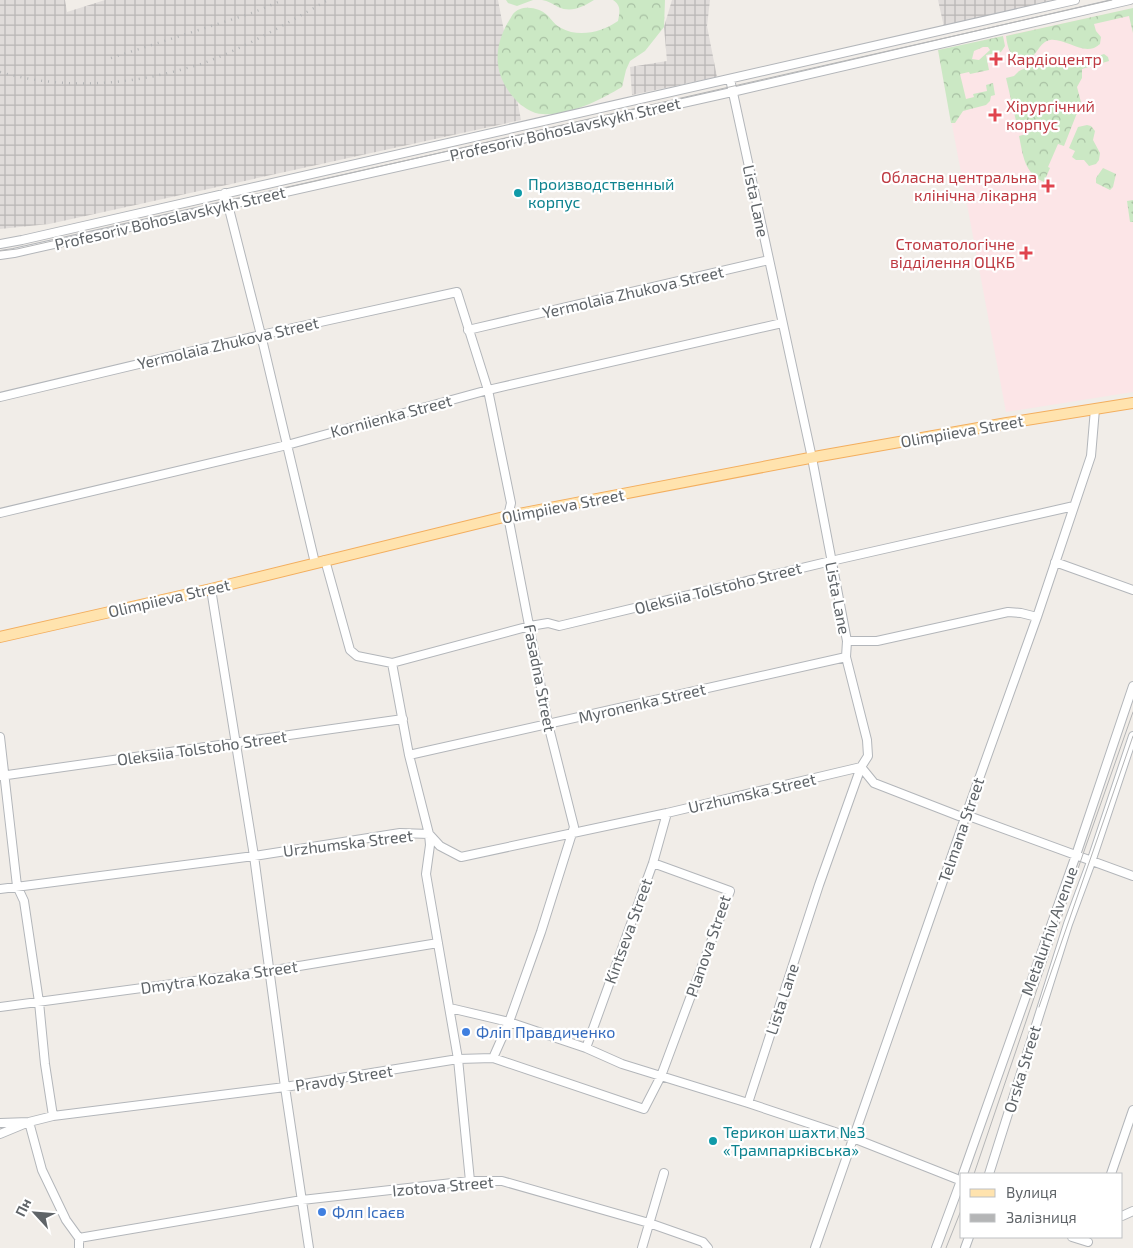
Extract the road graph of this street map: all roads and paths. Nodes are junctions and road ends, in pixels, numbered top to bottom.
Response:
1 (1075, 0) edge
2 (1130, 0) edge
3 (730, 79) junction
4 (732, 92) junction
5 (225, 193) junction
6 (228, 204) junction
7 (0, 244) edge
8 (0, 255) edge
9 (769, 260) junction
10 (456, 292) joint
11 (782, 323) junction
12 (468, 330) junction
13 (262, 335) junction
14 (488, 390) junction
15 (0, 397) edge
16 (1133, 403) edge
17 (1095, 409) junction
18 (287, 445) junction
19 (812, 458) junction
20 (1074, 506) junction
21 (0, 513) edge
22 (508, 516) junction
23 (831, 561) junction
24 (320, 562) junction
25 (1055, 562) junction
26 (212, 589) junction
27 (1133, 590) edge
28 (1037, 617) junction
29 (530, 626) junction
30 (0, 637) edge
31 (847, 641) junction
32 (846, 657) junction
33 (392, 663) junction
34 (1133, 686) edge
35 (403, 719) junction
36 (548, 724) junction
37 (1133, 736) edge
38 (0, 737) edge
39 (237, 744) junction
40 (409, 755) junction
41 (861, 768) junction
42 (2, 776) edge
43 (667, 813) junction
44 (966, 815) junction
45 (573, 833) junction
46 (429, 834) junction
47 (1076, 855) junction
48 (254, 856) junction
49 (1091, 862) junction
50 (653, 863) junction
51 (1133, 876) edge
52 (17, 886) junction
53 (0, 889) edge
54 (438, 943) junction
55 (269, 970) junction
56 (39, 1002) junction
57 (0, 1007) edge
58 (450, 1008) junction
59 (509, 1022) junction
60 (586, 1048) junction
61 (493, 1058) junction
62 (458, 1059) junction
63 (661, 1076) junction
64 (285, 1088) junction
65 (748, 1103) junction
66 (1133, 1110) edge
67 (53, 1116) junction
68 (29, 1122) junction
69 (1131, 1122) edge
70 (0, 1123) edge
71 (0, 1134) edge
72 (853, 1138) junction
73 (664, 1173) dead end
74 (964, 1173) edge
75 (989, 1173) edge
76 (1111, 1173) edge
77 (960, 1177) edge
78 (470, 1181) junction
79 (960, 1183) edge
80 (302, 1200) junction
81 (649, 1224) junction
82 (80, 1238) junction
83 (1075, 1238) edge
84 (1088, 1242) edge
85 (80, 1248) edge
86 (309, 1248) edge
87 (642, 1248) edge
88 (708, 1248) edge
89 (815, 1248) edge
90 (936, 1248) edge

1 - 3 street, Profesoriv Bohoslavskykh Street
2 - 4 street, Profesoriv Bohoslavskykh Street
3 - 4 street, Lista Lane
3 - 5 street, Profesoriv Bohoslavskykh Street
4 - 6 street, Profesoriv Bohoslavskykh Street
4 - 9 street, Lista Lane
5 - 6 street
5 - 7 street, Profesoriv Bohoslavskykh Street
6 - 8 street, Profesoriv Bohoslavskykh Street
6 - 13 street
9 - 11 street, Lista Lane
9 - 12 street, Yermolaia Zhukova Street
10 - 12 street, Fasadna Street
10 - 13 street, Yermolaia Zhukova Street
11 - 14 street, Korniienka Street
11 - 19 street, Lista Lane
12 - 14 street, Fasadna Street
13 - 15 street, Yermolaia Zhukova Street
13 - 18 street
14 - 18 street, Korniienka Street
14 - 22 street, Fasadna Street
16 - 17 main road, Olimpiieva Street
17 - 19 main road, Olimpiieva Street
17 - 20 street, Telmana Street
18 - 21 street, Korniienka Street
18 - 24 street
19 - 22 main road, Olimpiieva Street
19 - 23 street, Lista Lane
20 - 23 street, Oleksiia Tolstoho Street
20 - 25 street, Telmana Street
22 - 24 main road, Olimpiieva Street
22 - 29 street, Fasadna Street
23 - 29 street, Oleksiia Tolstoho Street
23 - 31 street, Lista Lane
24 - 26 main road, Olimpiieva Street
24 - 33 street
25 - 27 street
25 - 28 street, Telmana Street
26 - 30 main road, Olimpiieva Street
26 - 39 street
28 - 31 street
28 - 44 street, Telmana Street
29 - 33 street, Oleksiia Tolstoho Street
29 - 36 street, Fasadna Street
31 - 32 street, Lista Lane
32 - 36 street, Myronenka Street
32 - 41 street, Lista Lane
33 - 35 street
34 - 47 street, Metalurhiv Avenue
35 - 39 street, Oleksiia Tolstoho Street
35 - 40 street
36 - 40 street, Myronenka Street
36 - 45 street, Fasadna Street
37 - 49 street, Orska Street
38 - 42 street
39 - 42 street, Oleksiia Tolstoho Street
39 - 48 street
40 - 46 street
41 - 43 street, Urzhumska Street
41 - 44 street
41 - 65 street, Lista Lane
42 - 52 street
43 - 45 street, Urzhumska Street
43 - 50 street, Kintseva Street
44 - 47 street
44 - 72 street, Telmana Street
45 - 46 street, Urzhumska Street
45 - 59 street, Fasadna Street
46 - 48 street, Urzhumska Street
46 - 54 street
47 - 49 street
47 - 74 street, Metalurhiv Avenue
48 - 52 street, Urzhumska Street
48 - 55 street
49 - 51 street
49 - 75 street, Orska Street
50 - 60 street, Kintseva Street
50 - 63 street, Planova Street
52 - 53 street, Urzhumska Street
52 - 56 street
54 - 55 street, Dmytra Kozaka Street
54 - 58 street
55 - 56 street, Dmytra Kozaka Street
55 - 64 street
56 - 57 street, Dmytra Kozaka Street
56 - 67 street
58 - 59 street
58 - 62 street
59 - 60 street
59 - 61 street, Fasadna Street
60 - 63 street
61 - 62 street, Pravdy Street
61 - 63 street, Pravdy Street
62 - 64 street, Pravdy Street
62 - 78 street
63 - 65 street
64 - 67 street, Pravdy Street
64 - 80 street
65 - 72 street
66 - 69 street
67 - 68 street, Pravdy Street
68 - 70 street, Pravdy Street
68 - 71 street
68 - 82 street
69 - 76 street
72 - 77 street
72 - 89 street, Telmana Street
73 - 81 street
78 - 80 street, Izotova Street
78 - 81 street, Izotova Street
79 - 90 street, Metalurhiv Avenue
80 - 82 street, Izotova Street
80 - 86 street
81 - 87 street
81 - 88 street, Izotova Street
82 - 85 street
83 - 84 street

